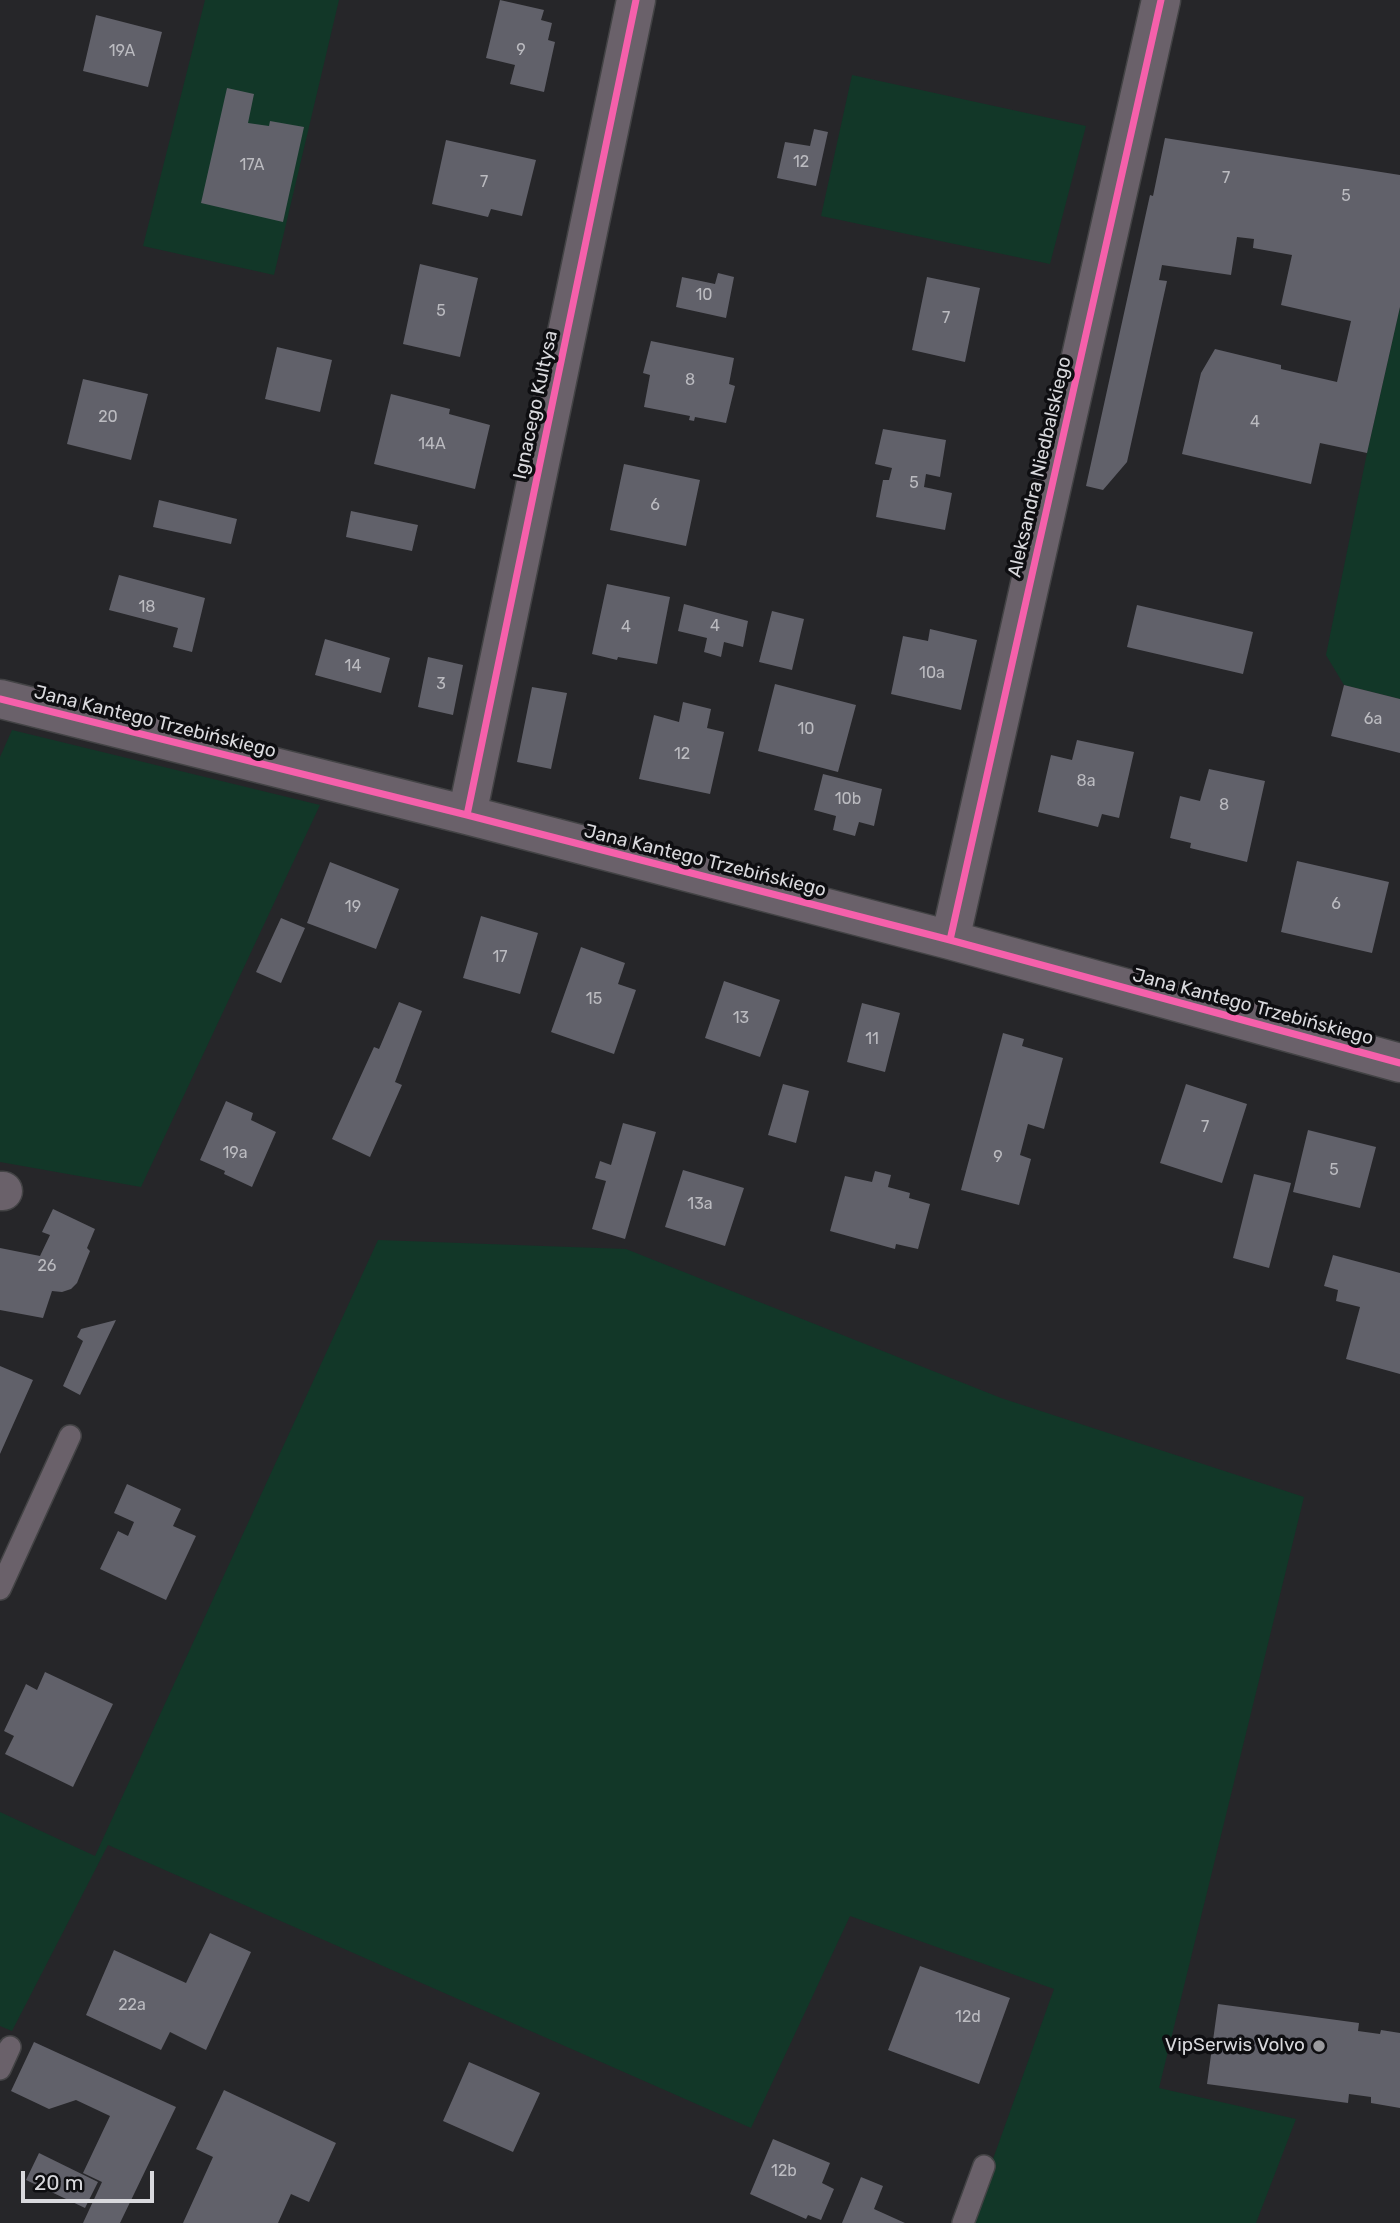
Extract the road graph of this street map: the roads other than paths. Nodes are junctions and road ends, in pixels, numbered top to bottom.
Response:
1 (636, 0) edge
2 (1161, 0) edge
3 (0, 699) edge
4 (467, 815) junction
5 (950, 940) junction
6 (1400, 1063) edge
7 (70, 1436) dead end
8 (0, 1589) edge
9 (10, 2047) dead end
10 (0, 2069) edge
11 (984, 2166) dead end
12 (963, 2223) edge

1 - 4 street, Ignacego Kultysa
2 - 5 street, Aleksandra Niedbalskiego
3 - 4 street, Jana Kantego Trzebińskiego
4 - 5 street, Jana Kantego Trzebińskiego
5 - 6 street, Jana Kantego Trzebińskiego
7 - 8 lane
9 - 10 lane
11 - 12 lane

